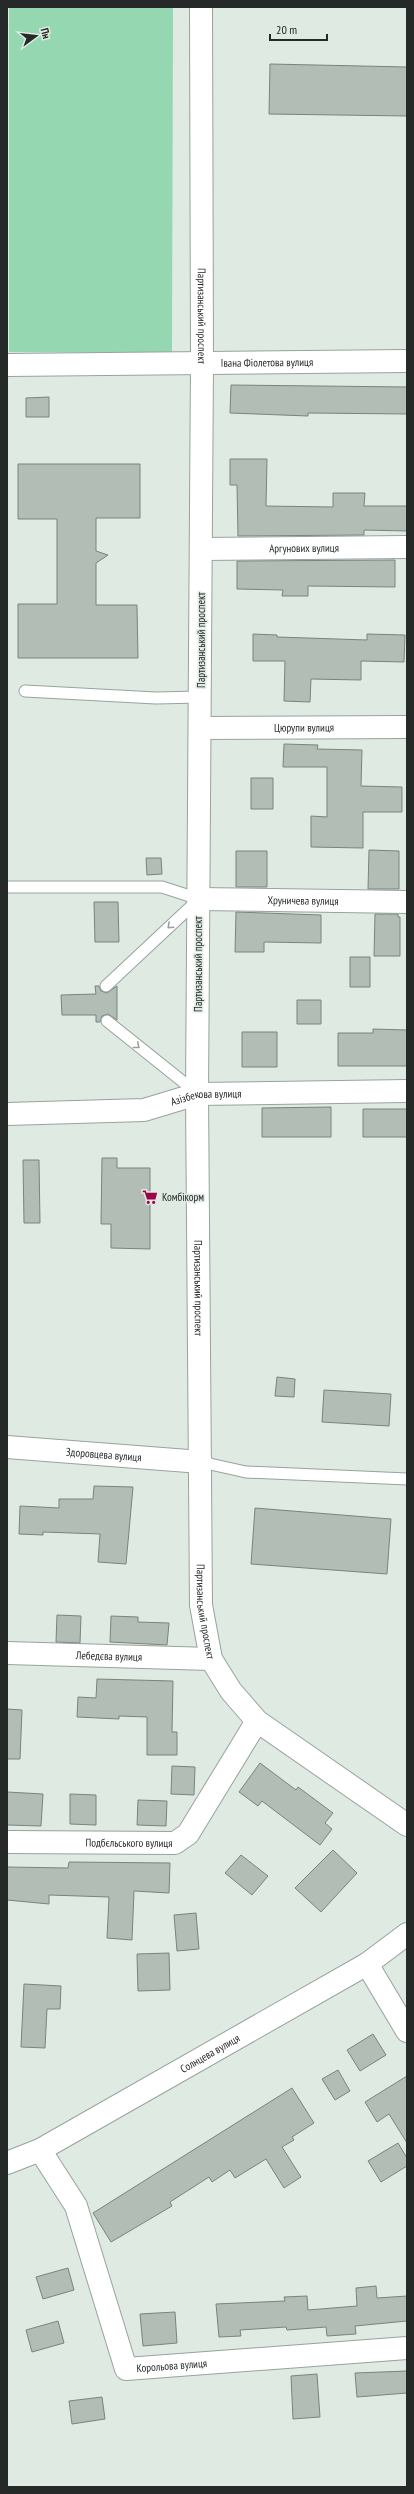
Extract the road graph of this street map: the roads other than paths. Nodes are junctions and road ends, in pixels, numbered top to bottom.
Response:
1 (201, 7) edge
2 (407, 361) edge
3 (202, 363) junction
4 (7, 365) edge
5 (407, 547) edge
6 (202, 549) junction
7 (25, 691) dead end
8 (201, 697) junction
9 (407, 727) edge
10 (200, 728) junction
11 (7, 887) edge
12 (199, 899) junction
13 (407, 902) edge
14 (106, 986) dead end
15 (107, 1022) dead end
16 (407, 1091) edge
17 (197, 1094) junction
18 (7, 1114) edge
19 (7, 1447) edge
20 (201, 1462) junction
21 (407, 1480) edge
22 (7, 1653) edge
23 (211, 1659) junction
24 (256, 1721) junction
25 (407, 1825) edge
26 (7, 1842) edge
27 (407, 1934) edge
28 (367, 1964) junction
29 (407, 2031) edge
30 (40, 2150) junction
31 (7, 2163) edge
32 (407, 2348) edge

1 - 3 street, Партизанський проспект
2 - 3 street, Івана Фіолетова вулиця
3 - 4 street, Івана Фіолетова вулиця
3 - 6 street, Партизанський проспект
5 - 6 street, Аргунових вулиця
6 - 8 street, Партизанський проспект
7 - 8 lane
8 - 10 street, Партизанський проспект
9 - 10 street, Цюрупи вулиця
10 - 12 street, Партизанський проспект
11 - 12 lane
12 - 13 street, Хруничева вулиця
12 -> 14 lane
12 - 17 street, Партизанський проспект
15 -> 17 lane
16 - 17 street, Азізбекова вулиця
17 - 18 street, Азізбекова вулиця
17 - 20 street, Партизанський проспект
19 - 20 street, Здоровцева вулиця
20 - 21 lane
20 - 23 street, Партизанський проспект
22 - 23 street, Лебедєва вулиця
23 - 24 street, Партизанський проспект
24 - 25 street, Партизанський проспект
24 - 26 street, Подбєльського вулиця
27 - 28 street, Солнцева вулиця
28 - 29 street
28 - 30 street, Солнцева вулиця
30 - 31 street, Солнцева вулиця
30 - 32 street, Корольова вулиця

